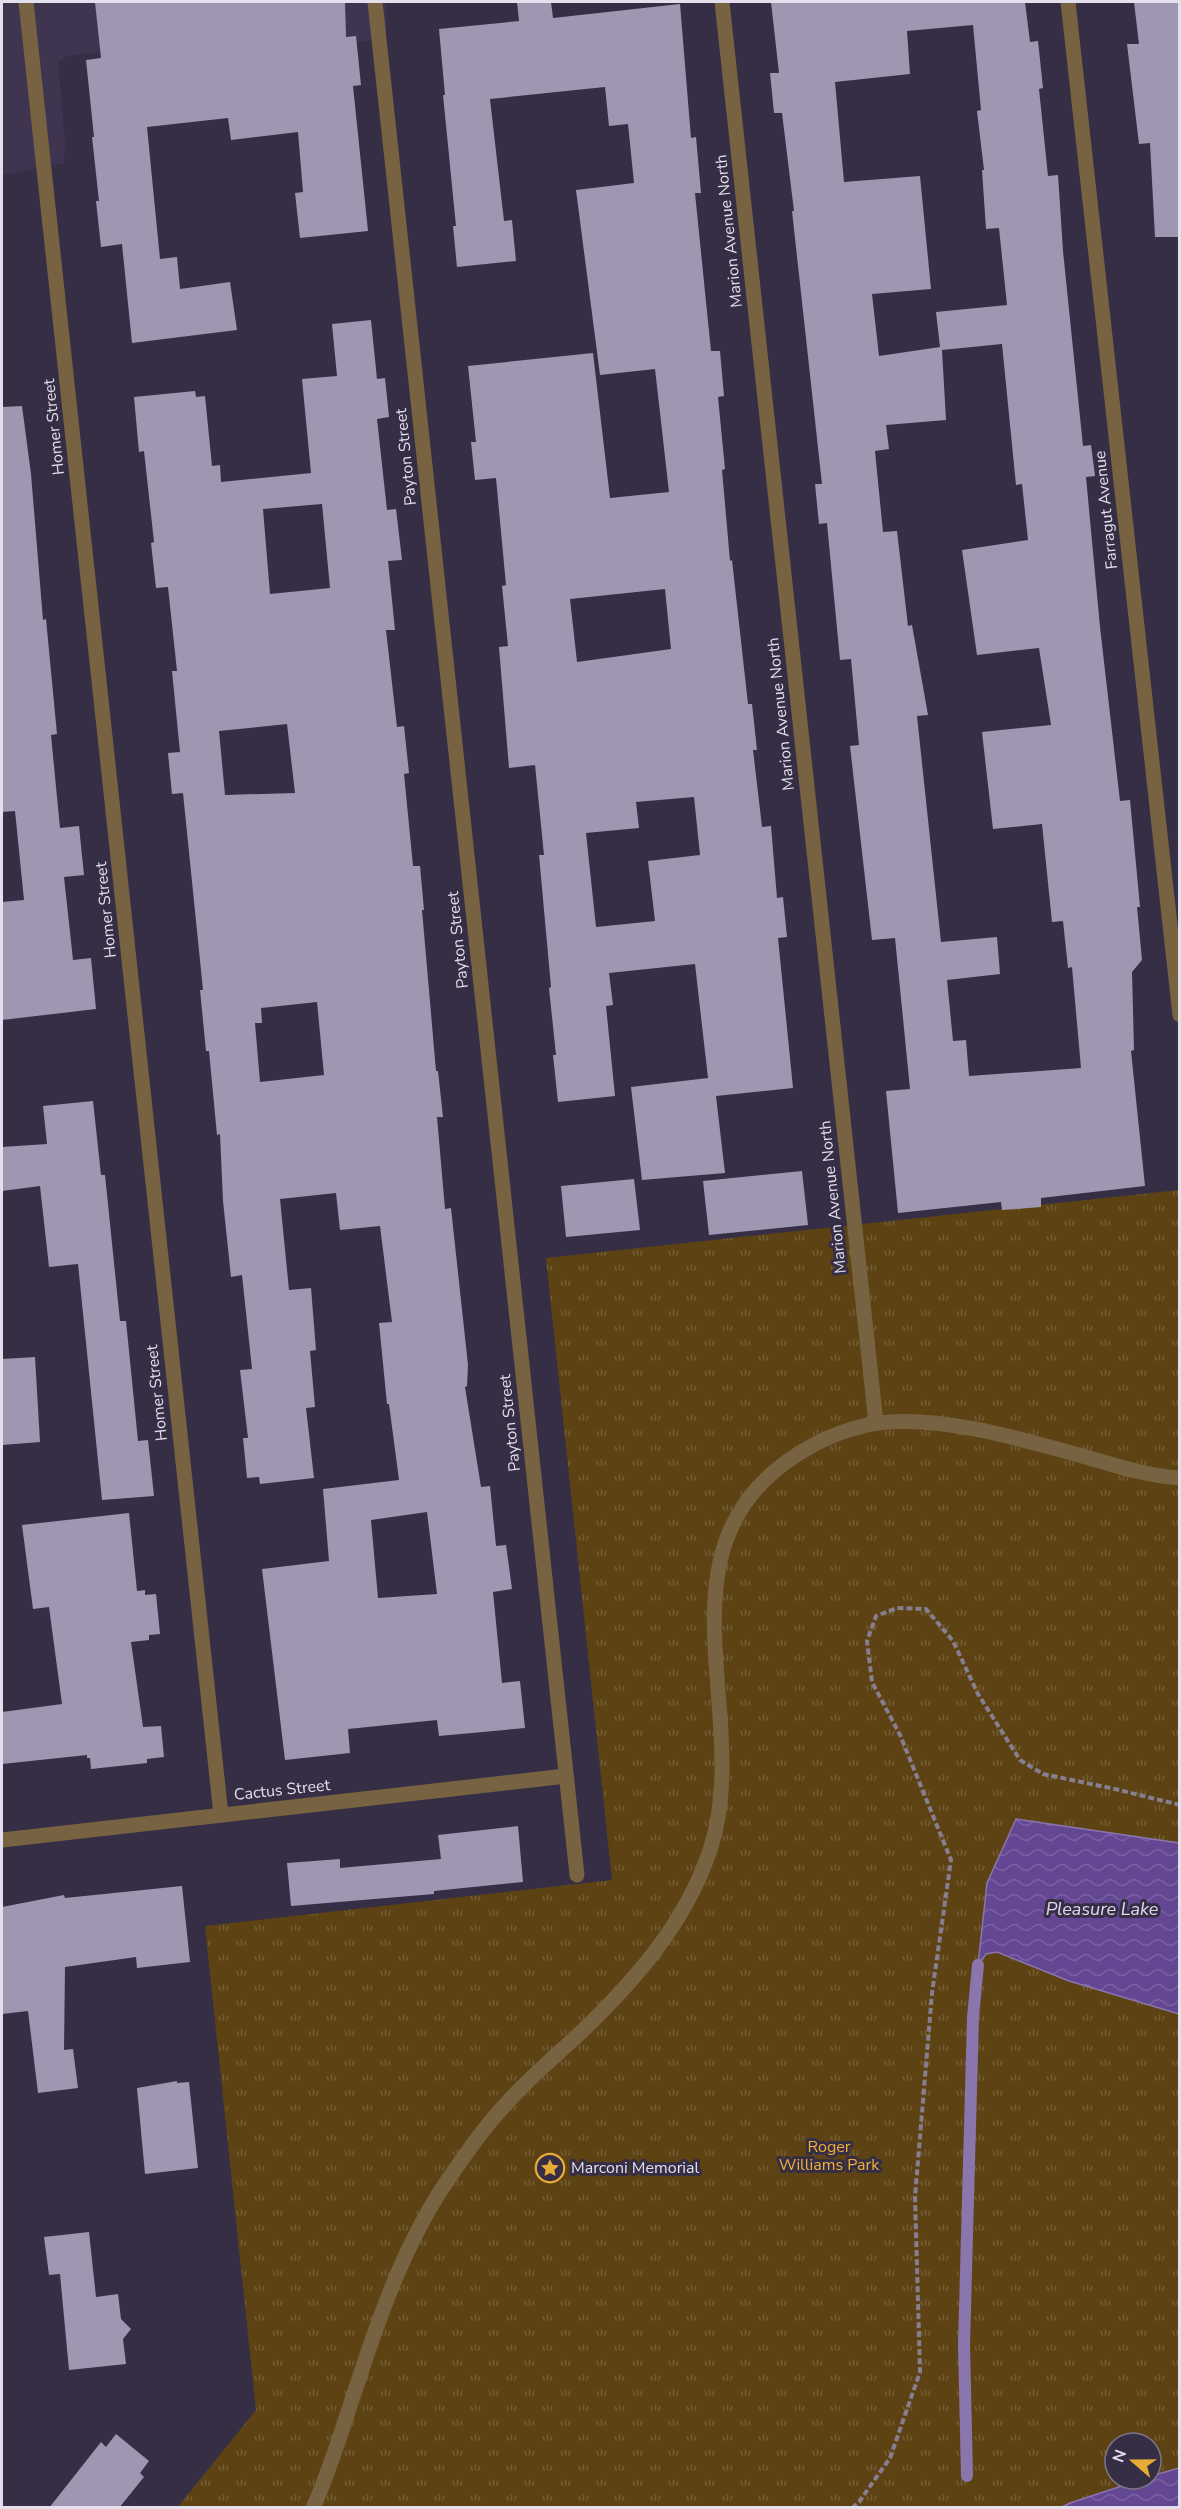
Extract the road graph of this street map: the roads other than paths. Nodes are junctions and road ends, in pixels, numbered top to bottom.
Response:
1 (26, 2) edge
2 (375, 2) edge
3 (722, 2) edge
4 (1068, 2) edge
5 (1179, 1015) edge
6 (876, 1423) junction
7 (1179, 1478) edge
8 (566, 1776) junction
9 (221, 1815) junction
10 (2, 1840) edge
11 (577, 1875) dead end
12 (313, 2508) edge

1 - 9 street, Homer Street
2 - 8 street, Payton Street
3 - 6 street, Marion Avenue North
4 - 5 street, Farragut Avenue
6 - 7 street
6 - 12 street
8 - 9 street, Cactus Street
8 - 11 street, Payton Street
9 - 10 street, Cactus Street

